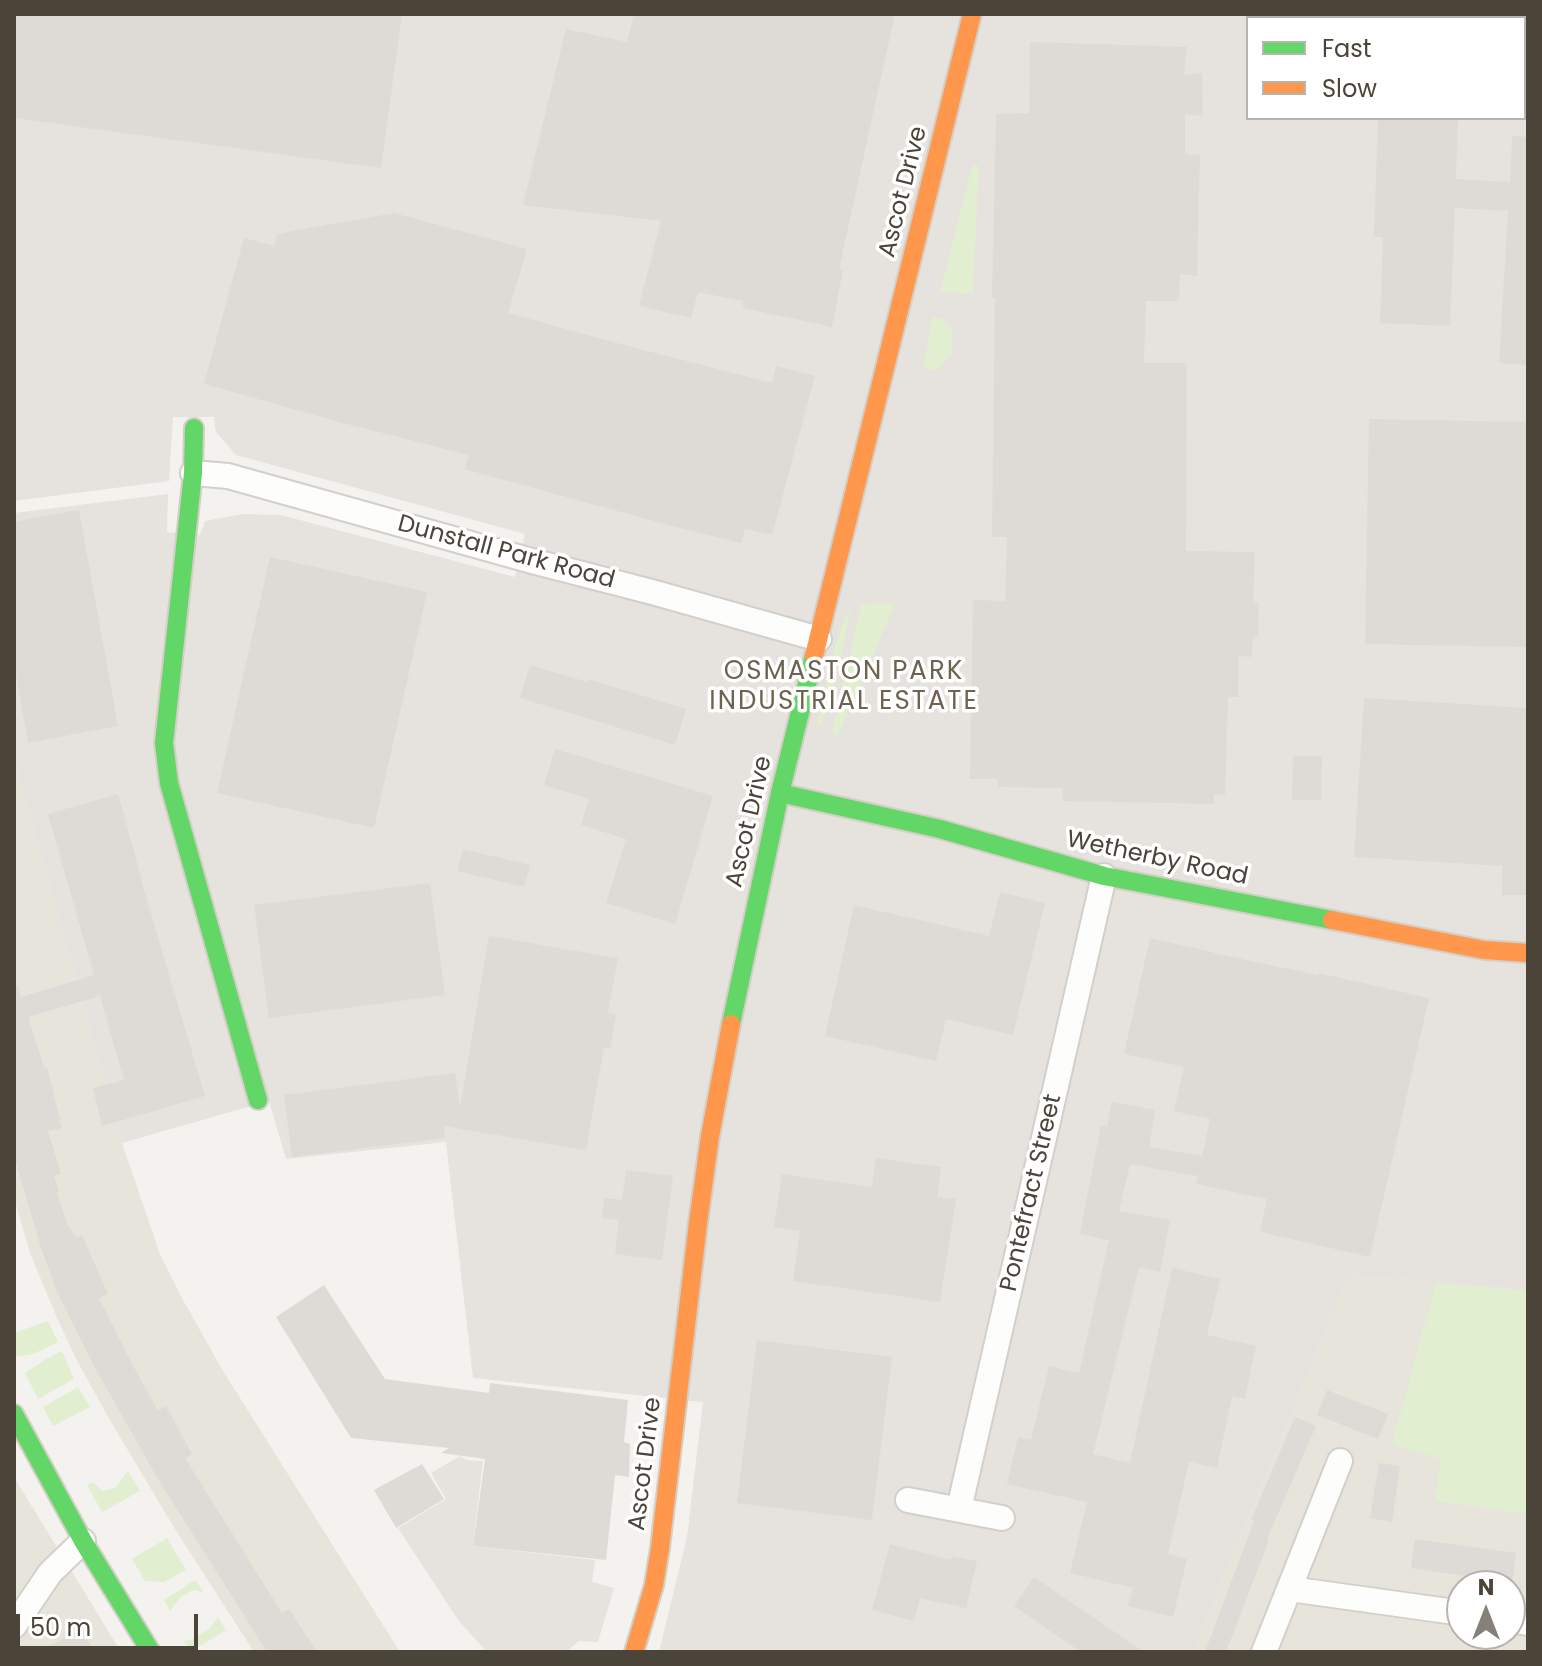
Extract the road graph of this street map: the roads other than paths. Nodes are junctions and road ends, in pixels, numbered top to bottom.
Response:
1 (972, 14) edge
2 (194, 428) dead end
3 (193, 473) junction
4 (819, 639) junction
5 (780, 793) junction
6 (1104, 876) junction
7 (1528, 953) edge
8 (258, 1100) dead end
9 (14, 1414) edge
10 (1340, 1461) dead end
11 (908, 1500) dead end
12 (959, 1509) junction
13 (1002, 1518) dead end
14 (83, 1541) junction
15 (1290, 1589) junction
16 (1446, 1611) edge
17 (14, 1626) edge
18 (151, 1652) edge
19 (634, 1652) edge
20 (1264, 1652) edge

1 - 4 street, Ascot Drive
2 - 3 street
3 - 4 street, Dunstall Park Road
3 - 8 street
4 - 5 street, Ascot Drive
5 - 6 street, Wetherby Road
5 - 19 street, Ascot Drive
6 - 7 street, Wetherby Road
6 - 12 street, Pontefract Street
9 - 14 street
10 - 15 street
11 - 12 street
12 - 13 street
14 - 17 street
14 - 18 street
15 - 16 street
15 - 20 street

